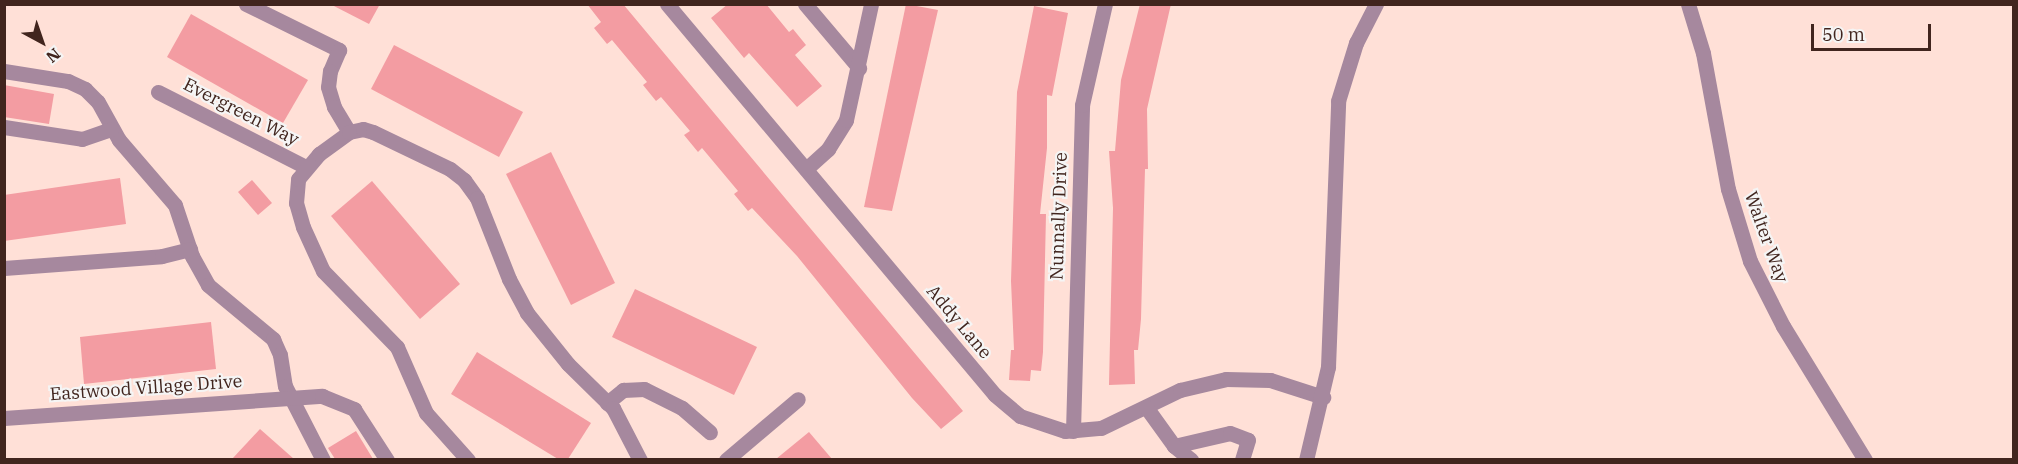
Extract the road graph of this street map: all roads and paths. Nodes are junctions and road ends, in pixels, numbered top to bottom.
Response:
1 (246, 4) edge
2 (667, 4) edge
3 (805, 4) edge
4 (871, 4) edge
5 (1105, 4) edge
6 (1376, 4) edge
7 (1688, 4) edge
8 (859, 68) junction
9 (4, 71) edge
10 (159, 92) dead end
11 (4, 127) edge
12 (111, 129) junction
13 (349, 132) junction
14 (306, 167) junction
15 (806, 169) junction
16 (190, 249) junction
17 (4, 268) edge
18 (1323, 397) junction
19 (290, 398) junction
20 (798, 399) dead end
21 (607, 403) junction
22 (1146, 407) junction
23 (4, 418) edge
24 (1072, 431) junction
25 (710, 432) dead end
26 (1174, 446) junction
27 (323, 459) edge
28 (387, 459) edge
29 (468, 459) edge
30 (640, 459) edge
31 (726, 459) edge
32 (1191, 459) edge
33 (1242, 459) edge
34 (1305, 459) edge
35 (1865, 459) edge

1 - 13 street
2 - 15 street, Addy Lane
3 - 8 street
4 - 8 street
5 - 24 street, Nunnally Drive
6 - 18 street
7 - 35 street, Walter Way
8 - 15 street
9 - 12 street
10 - 14 street, Evergreen Way
11 - 12 street
12 - 16 street
13 - 14 street, Evergreen Way
13 - 21 street
14 - 29 street, Evergreen Way
15 - 24 street, Addy Lane
16 - 17 street
16 - 19 street
18 - 22 street, Addy Lane
18 - 34 street
19 - 23 street, Eastwood Village Drive
19 - 27 street
19 - 28 street, Eastwood Village Drive
20 - 31 street
21 - 25 street
21 - 30 street
22 - 24 street, Addy Lane
22 - 26 street
26 - 32 street
26 - 33 street

